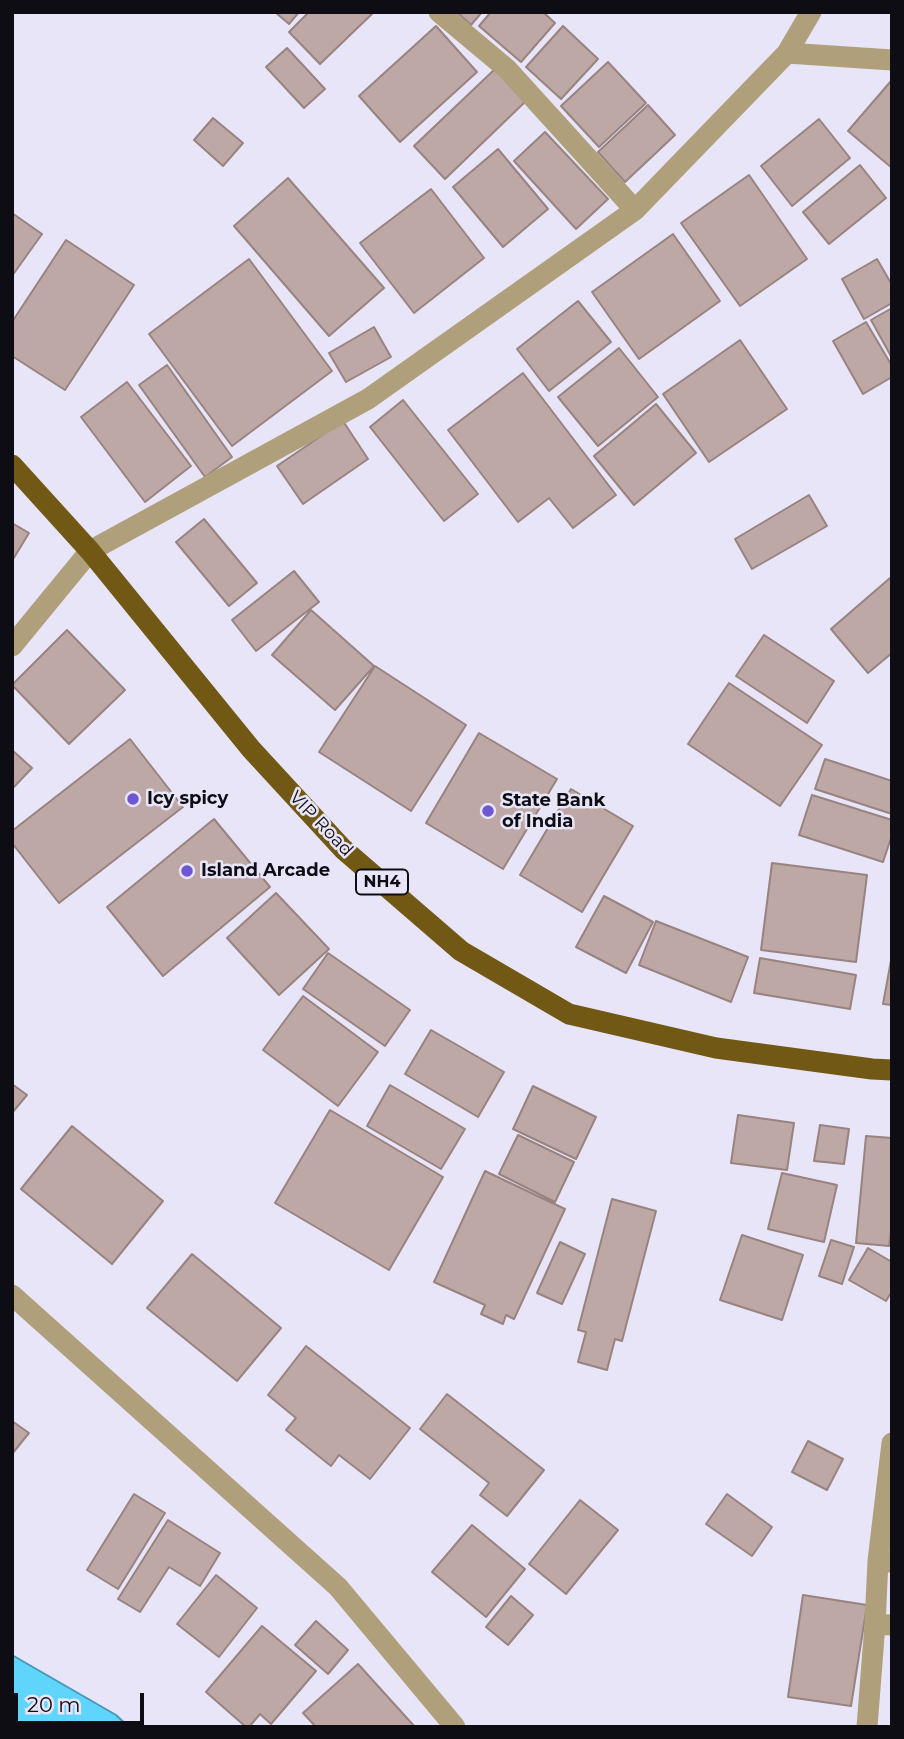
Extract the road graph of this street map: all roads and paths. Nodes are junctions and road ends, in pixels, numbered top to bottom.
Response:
1 (439, 12) edge
2 (811, 12) edge
3 (787, 53) junction
4 (892, 60) edge
5 (635, 210) junction
6 (12, 465) edge
7 (90, 551) junction
8 (12, 646) edge
9 (892, 1070) edge
10 (12, 1295) edge
11 (892, 1443) edge
12 (885, 1562) edge
13 (883, 1625) edge
14 (455, 1727) edge
15 (867, 1727) edge

1 - 5 street
2 - 3 street
3 - 4 street
3 - 5 street
5 - 7 street
6 - 7 highway, VIP Road / NH4
7 - 8 street
7 - 9 highway, VIP Road / NH4
10 - 14 street
11 - 12 street
12 - 13 street
13 - 15 street

